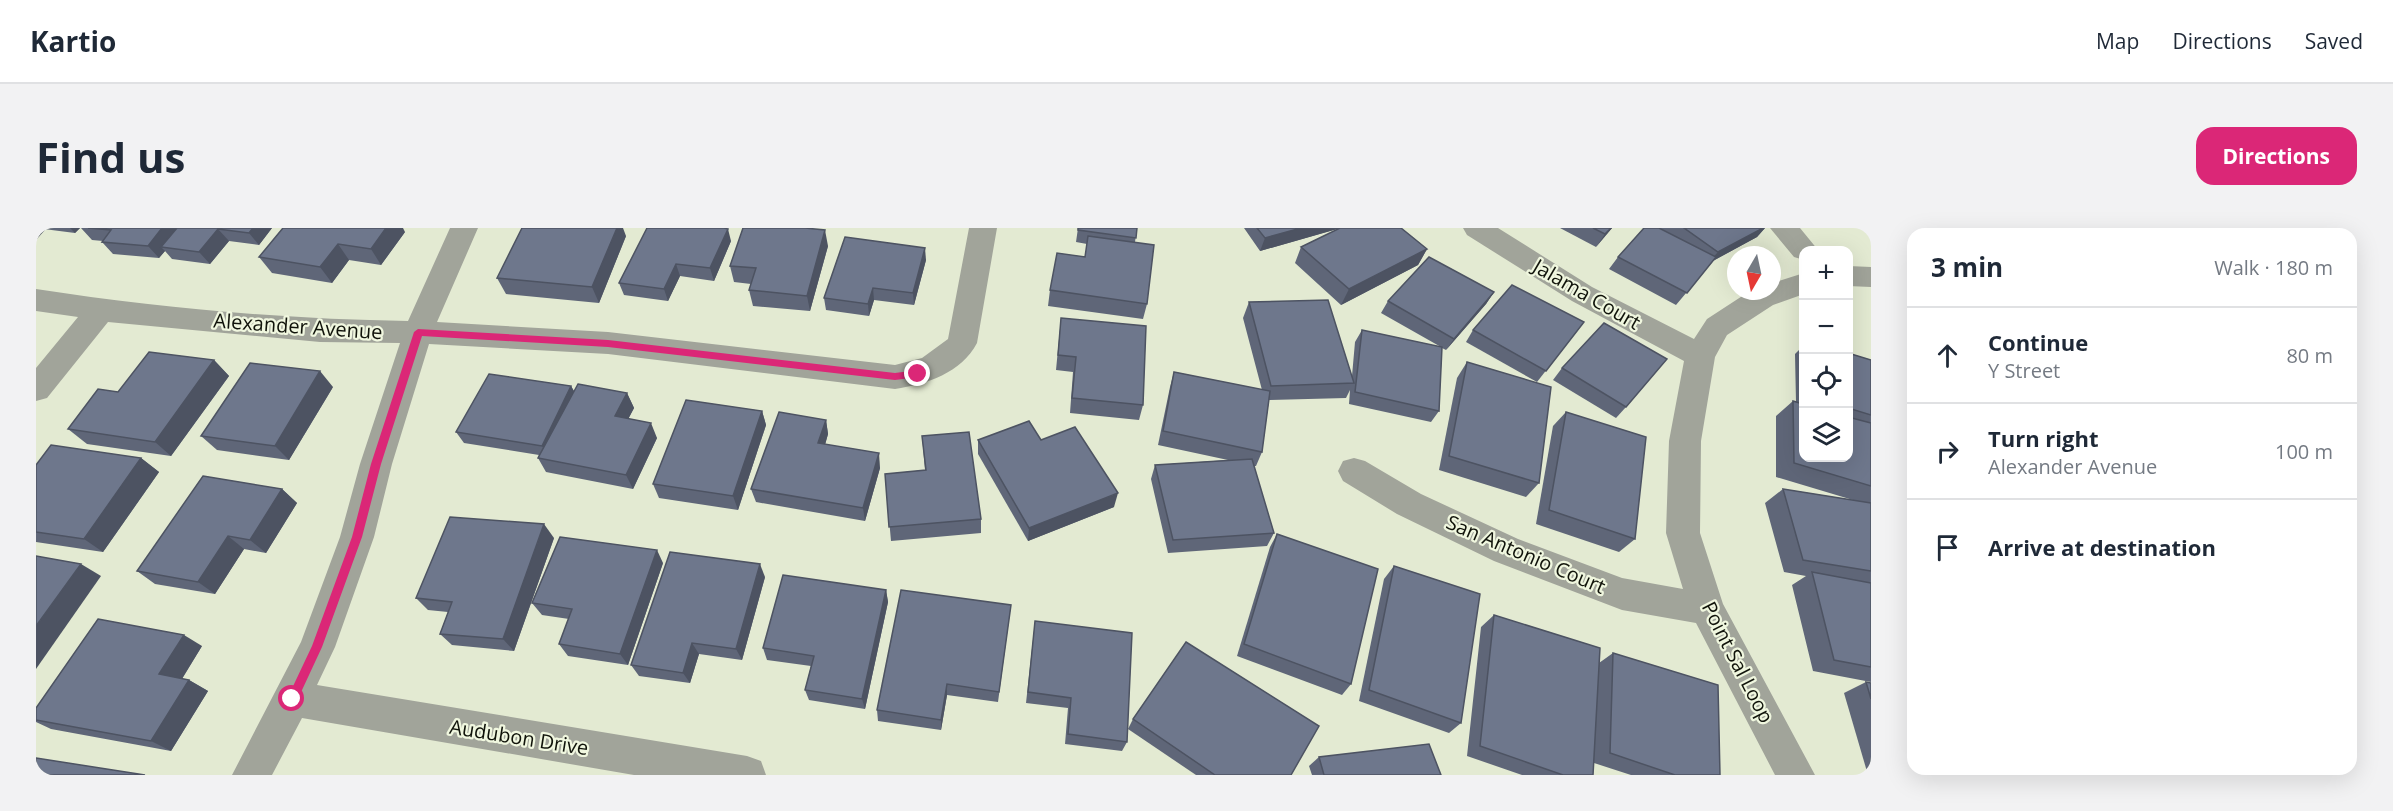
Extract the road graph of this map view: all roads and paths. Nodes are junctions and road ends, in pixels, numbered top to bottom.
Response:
1 (464, 228) edge
2 (983, 228) edge
3 (1477, 228) edge
4 (1784, 228) edge
5 (1800, 246) edge
6 (1853, 276) edge
7 (1871, 277) edge
8 (1799, 284) edge
9 (36, 300) edge
10 (101, 310) junction
11 (418, 332) junction
12 (1700, 356) junction
13 (36, 389) edge
14 (1354, 471) dead end
15 (1707, 609) junction
16 (292, 699) junction
17 (251, 775) edge
18 (747, 775) edge
19 (1796, 775) edge

1 - 11 street
2 - 11 street, Alexander Avenue
3 - 12 street, Jalama Court
4 - 5 street
6 - 7 street
8 - 12 street, Point Sal Loop
9 - 10 street, Alexander Avenue
10 - 11 street, Alexander Avenue
10 - 13 street
11 - 16 street
12 - 15 street, Point Sal Loop
14 - 15 street, San Antonio Court
15 - 19 street, Point Sal Loop
16 - 17 street
16 - 18 street, Audubon Drive

